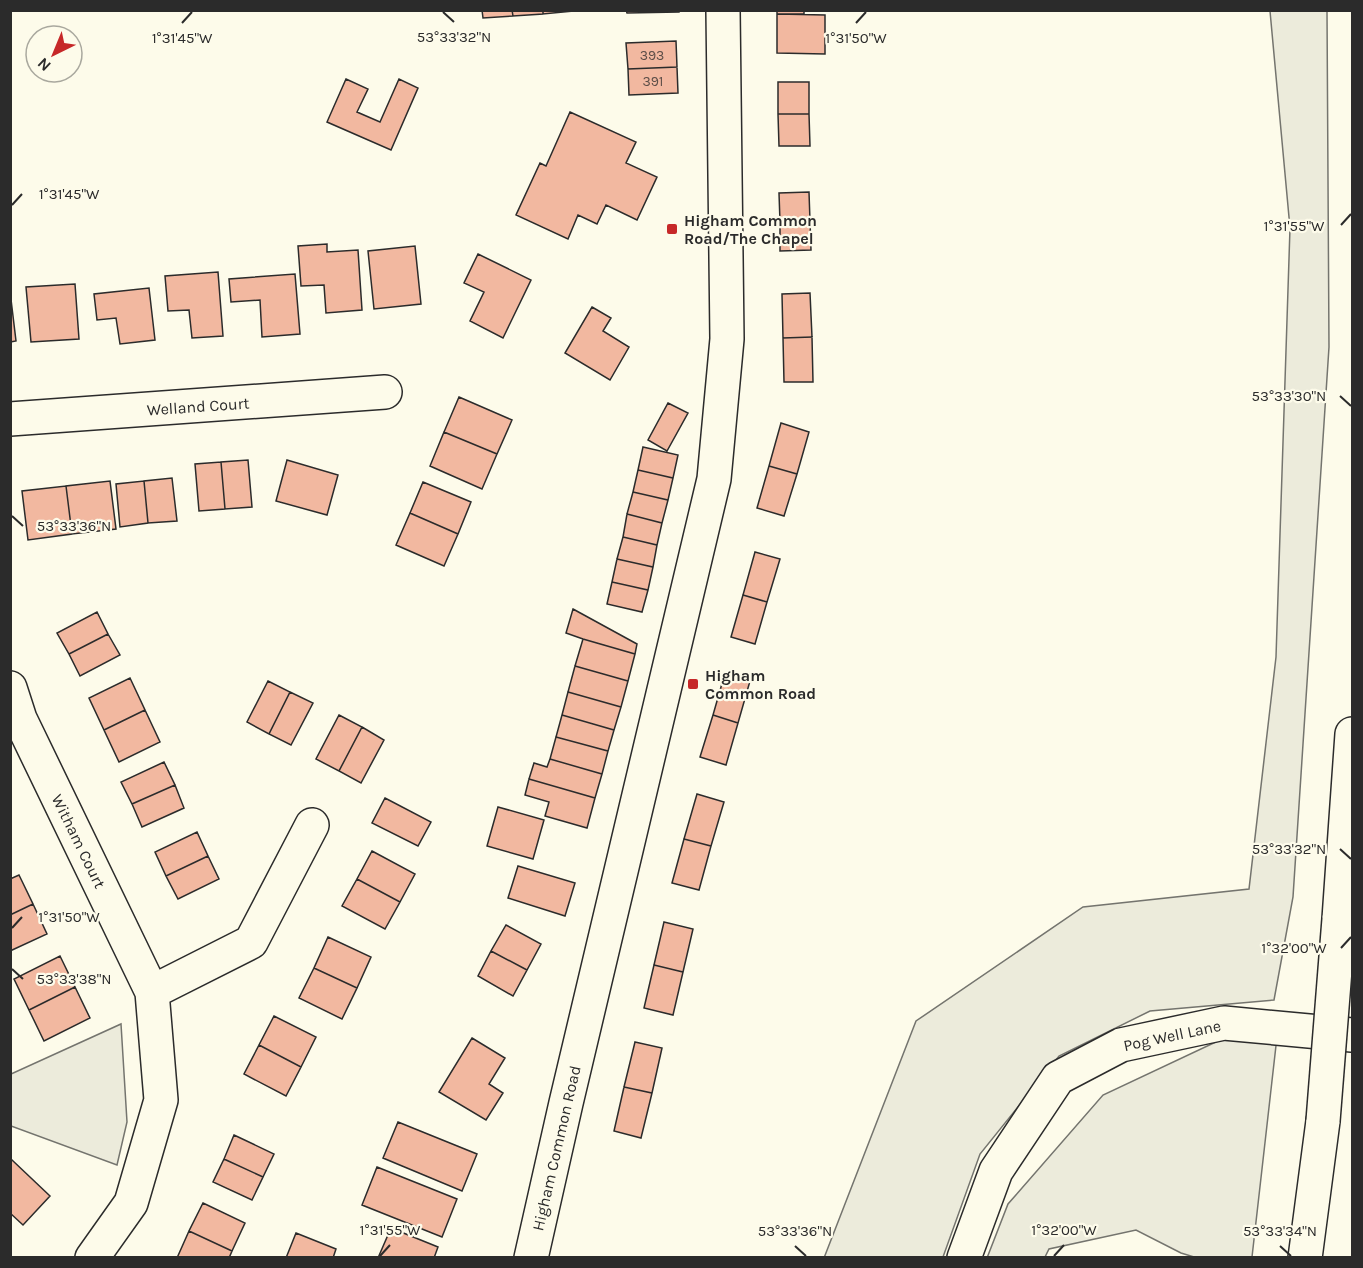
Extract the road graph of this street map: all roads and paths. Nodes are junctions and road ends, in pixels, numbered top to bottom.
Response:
1 (723, 10) edge
2 (385, 392) dead end
3 (10, 419) edge
4 (10, 688) edge
5 (15, 721) edge
6 (1353, 734) edge
7 (312, 825) dead end
8 (152, 992) junction
9 (1353, 1035) edge
10 (92, 1257) edge
11 (531, 1257) edge
12 (964, 1257) edge
13 (1305, 1257) edge

1 - 11 main road, Higham Common Road
2 - 3 main road, Welland Court
4 - 5 main road, Witham Court
5 - 8 main road, Witham Court
6 - 13 main road, bridge
7 - 8 main road
8 - 10 main road, Witham Court
9 - 12 main road, Pog Well Lane

